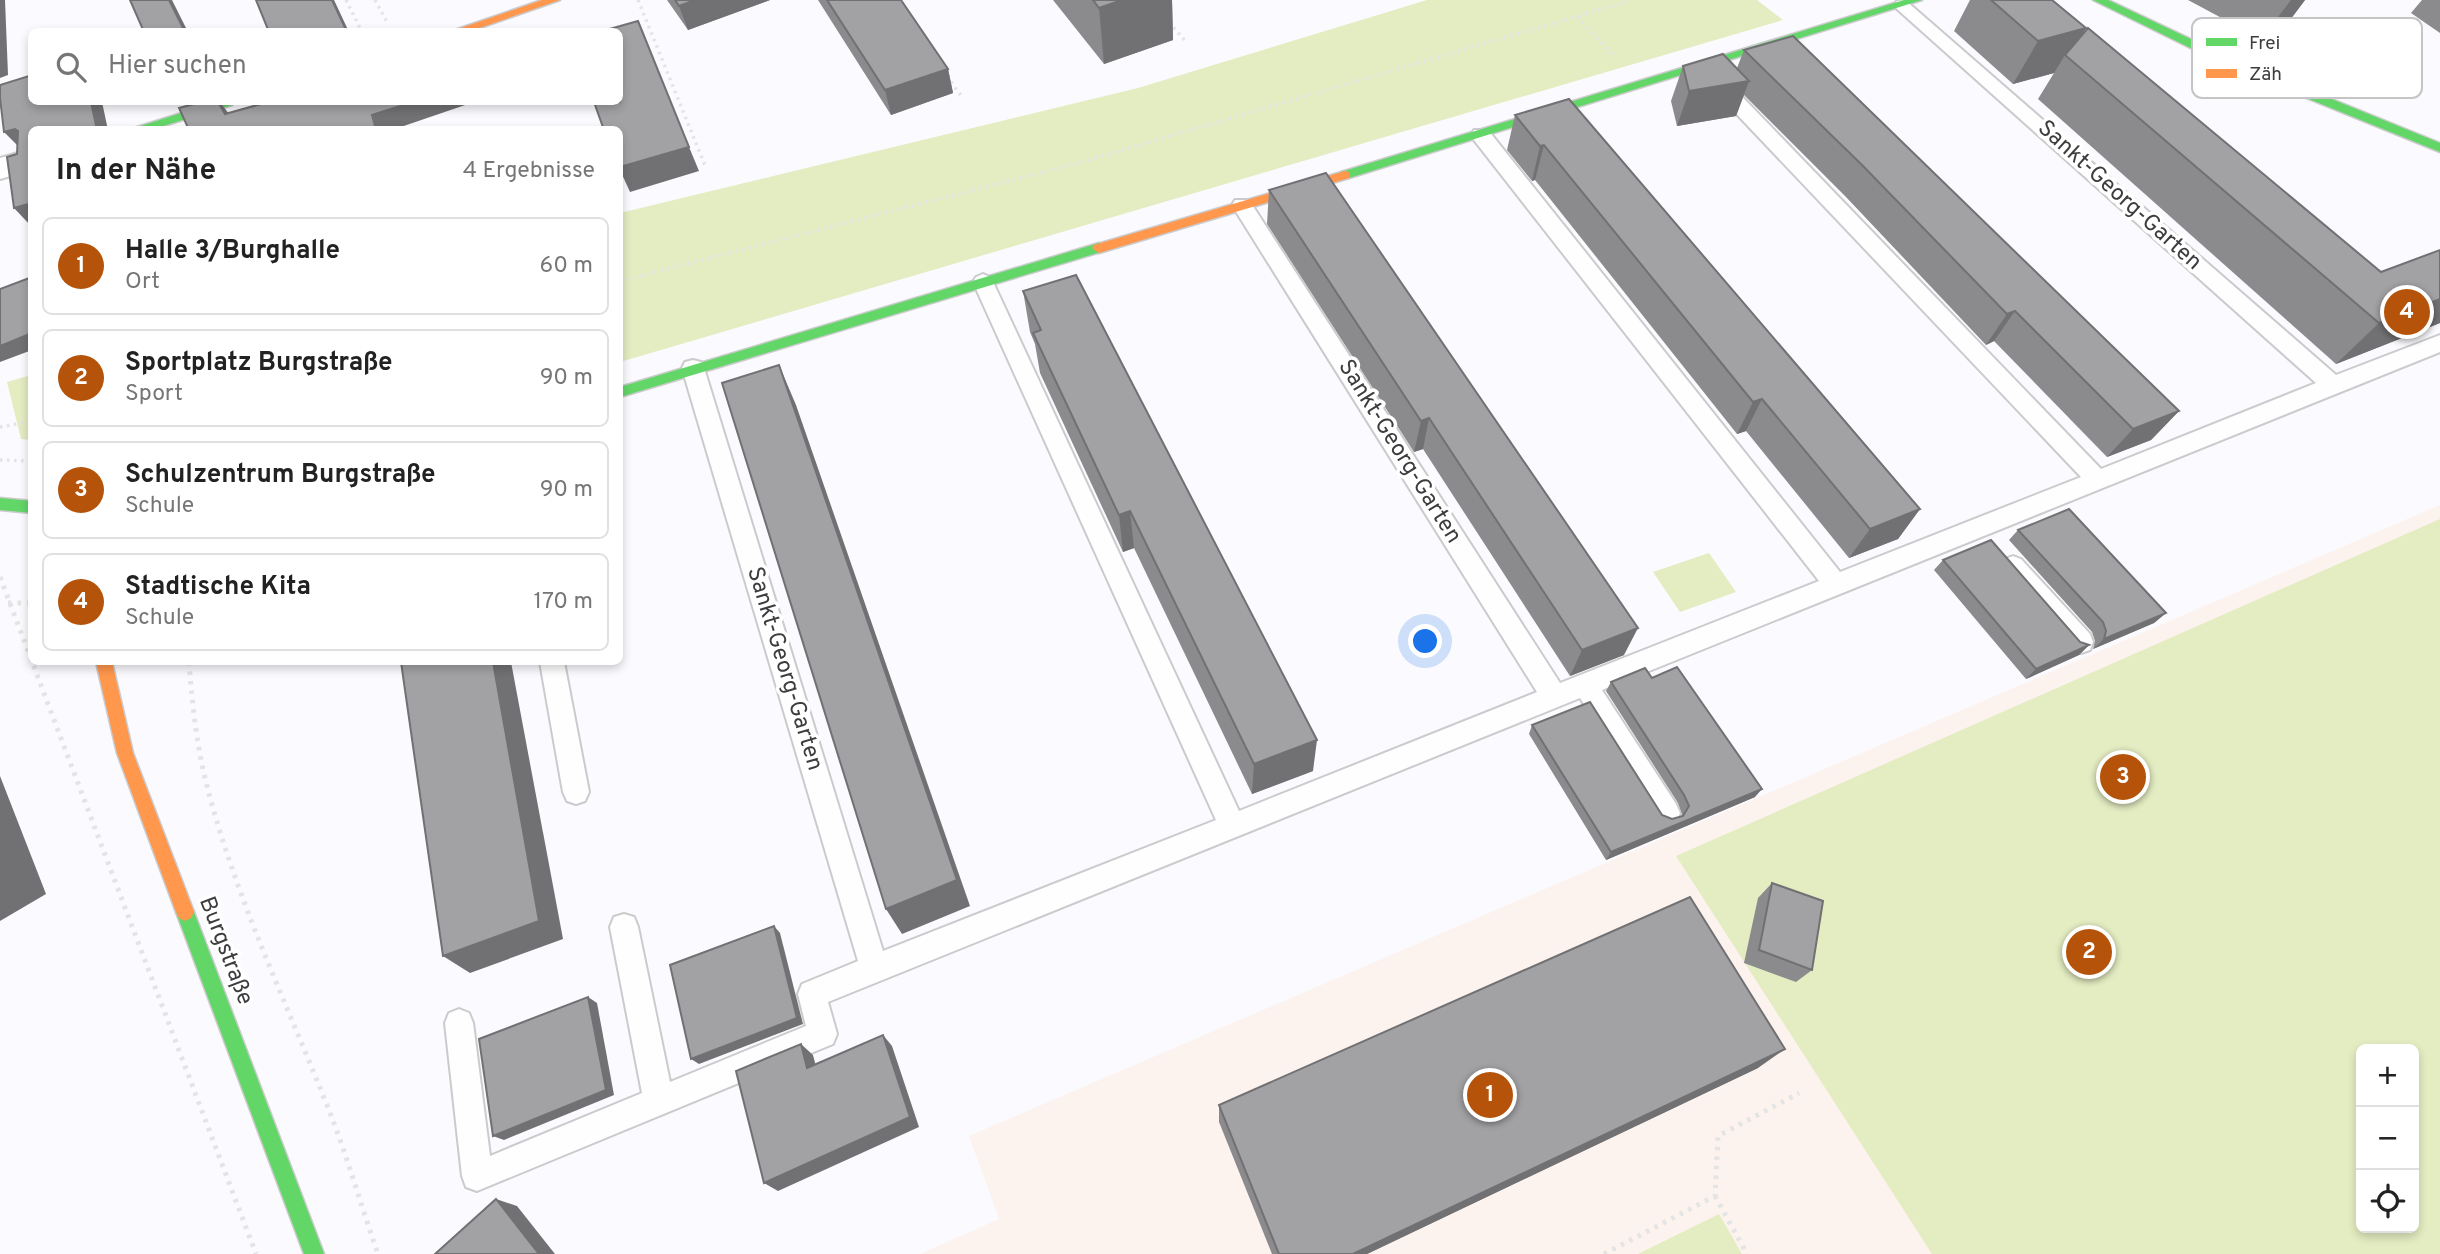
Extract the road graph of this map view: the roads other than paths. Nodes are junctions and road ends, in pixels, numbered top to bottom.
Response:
1 (554, 0) edge
2 (2099, 0) edge
3 (1910, 2) edge
4 (466, 28) edge
5 (2192, 44) edge
6 (1702, 66) junction
7 (2317, 98) edge
8 (218, 105) edge
9 (147, 126) edge
10 (1481, 135) junction
11 (2440, 148) edge
12 (28, 160) edge
13 (0, 169) edge
14 (1242, 205) junction
15 (983, 282) junction
16 (2440, 342) edge
17 (693, 368) junction
18 (2335, 387) junction
19 (623, 391) edge
20 (2099, 481) junction
21 (0, 504) edge
22 (28, 507) edge
23 (1980, 528) junction
24 (1837, 586) junction
25 (2081, 642) edge
26 (105, 665) edge
27 (553, 665) edge
28 (1586, 686) junction
29 (1555, 698) junction
30 (576, 792) dead end
31 (1667, 813) dead end
32 (1233, 827) junction
33 (624, 927) dead end
34 (875, 970) junction
35 (459, 1023) dead end
36 (659, 1103) junction
37 (314, 1254) edge

1 - 4 street
2 - 5 street
3 - 6 street, Sankt-Georg-Garten
3 - 18 lane, Sankt-Georg-Garten
6 - 10 street, Sankt-Georg-Garten
6 - 20 lane
7 - 11 street
8 - 9 street
10 - 14 street, Sankt-Georg-Garten
10 - 24 lane
12 - 13 street
14 - 15 street, Sankt-Georg-Garten
14 - 29 lane, Sankt-Georg-Garten
15 - 17 street, Sankt-Georg-Garten
15 - 32 lane
16 - 18 lane
17 - 19 street, Sankt-Georg-Garten
17 - 34 lane, Sankt-Georg-Garten
18 - 20 lane
20 - 23 lane
21 - 22 street
23 - 24 lane
23 - 25 lane
24 - 28 lane
26 - 37 street, Burgstraße
27 - 30 lane
28 - 29 lane
28 - 31 lane
29 - 32 lane
32 - 34 lane
33 - 36 lane
34 - 36 lane
35 - 36 lane

